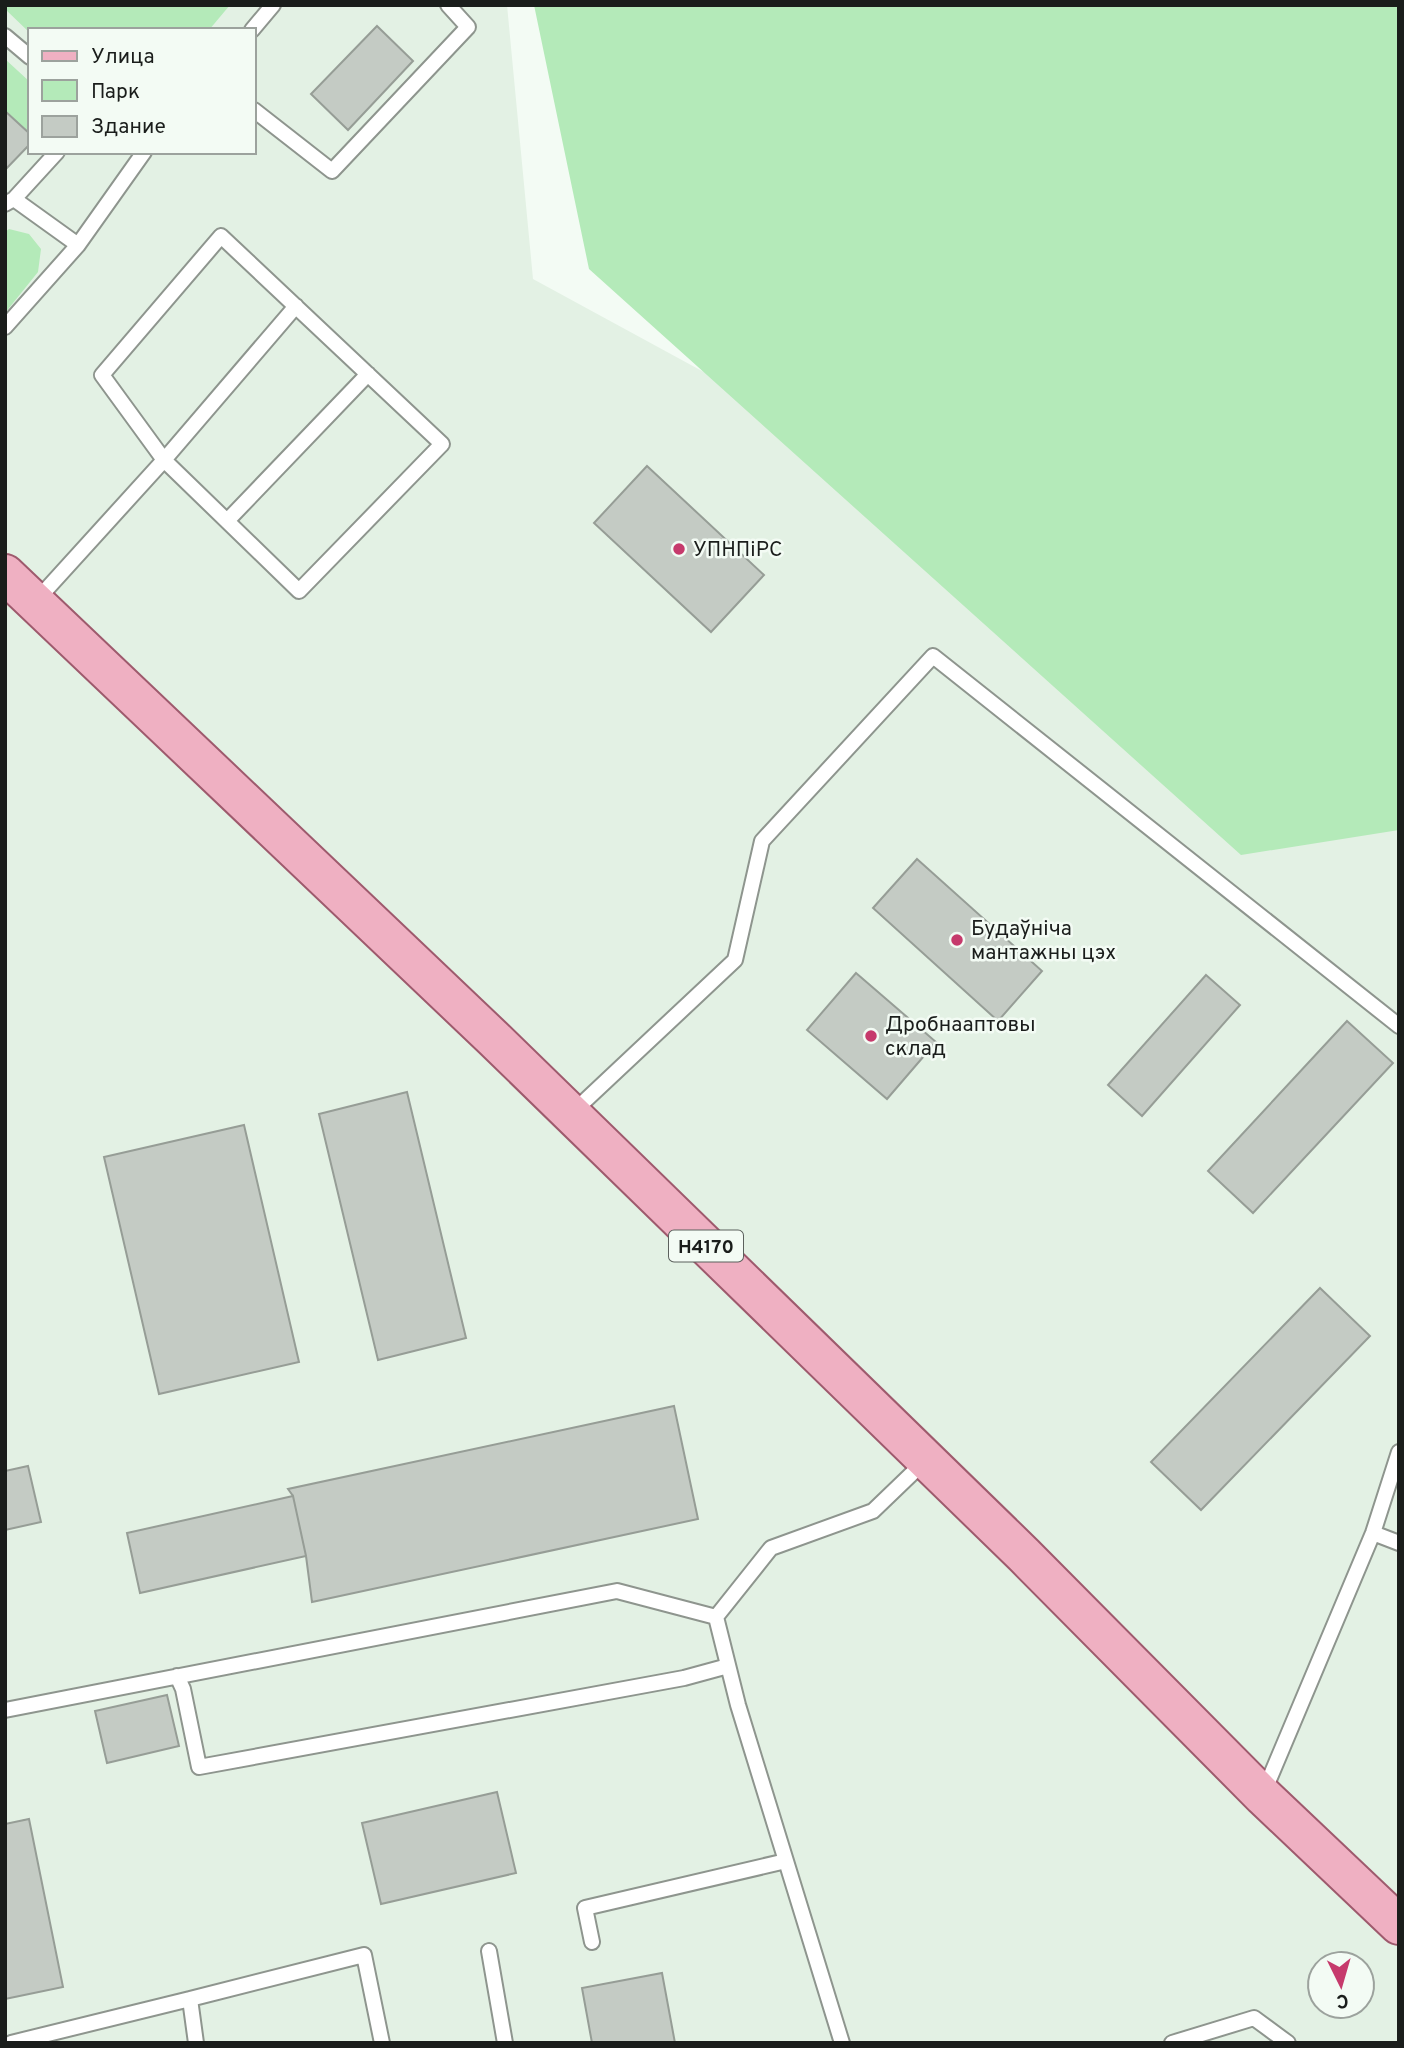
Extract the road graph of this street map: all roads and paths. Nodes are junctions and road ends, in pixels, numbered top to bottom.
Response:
1 (273, 5) edge
2 (448, 5) edge
3 (254, 28) edge
4 (5, 36) edge
5 (28, 56) edge
6 (256, 112) edge
7 (55, 154) edge
8 (141, 154) edge
9 (10, 202) edge
10 (78, 246) junction
11 (296, 306) junction
12 (5, 327) edge
13 (368, 374) junction
14 (164, 460) junction
15 (227, 521) junction
16 (5, 574) edge
17 (35, 602) junction
18 (1399, 1026) edge
19 (571, 1114) junction
20 (1399, 1452) edge
21 (926, 1460) junction
22 (1373, 1533) junction
23 (1399, 1543) edge
24 (716, 1617) junction
25 (728, 1666) junction
26 (177, 1676) junction
27 (5, 1710) edge
28 (1263, 1796) junction
29 (786, 1861) junction
30 (1399, 1925) edge
31 (592, 1942) dead end
32 (489, 1951) dead end
33 (190, 1998) junction
34 (11, 2043) edge
35 (196, 2043) edge
36 (382, 2043) edge
37 (505, 2043) edge
38 (842, 2043) edge
39 (1172, 2043) edge
40 (1288, 2043) edge

1 - 3 lane
2 - 6 lane
4 - 5 lane
7 - 9 lane
8 - 10 lane
9 - 10 lane
10 - 12 lane
11 - 13 lane
11 - 14 lane
11 - 14 lane
13 - 15 lane
13 - 15 lane
14 - 15 lane
14 - 17 lane
16 - 17 main road, Н4170
17 - 19 main road, Н4170
18 - 19 lane
19 - 21 main road, Н4170
20 - 22 lane
21 - 24 lane
21 - 28 main road, Н4170
22 - 23 lane
22 - 28 lane
24 - 25 lane
24 - 26 lane
25 - 26 lane
25 - 29 lane
26 - 27 lane
28 - 30 main road, Н4170
29 - 31 lane
29 - 38 lane
32 - 37 lane
33 - 34 lane
33 - 35 lane
33 - 36 lane
39 - 40 lane

